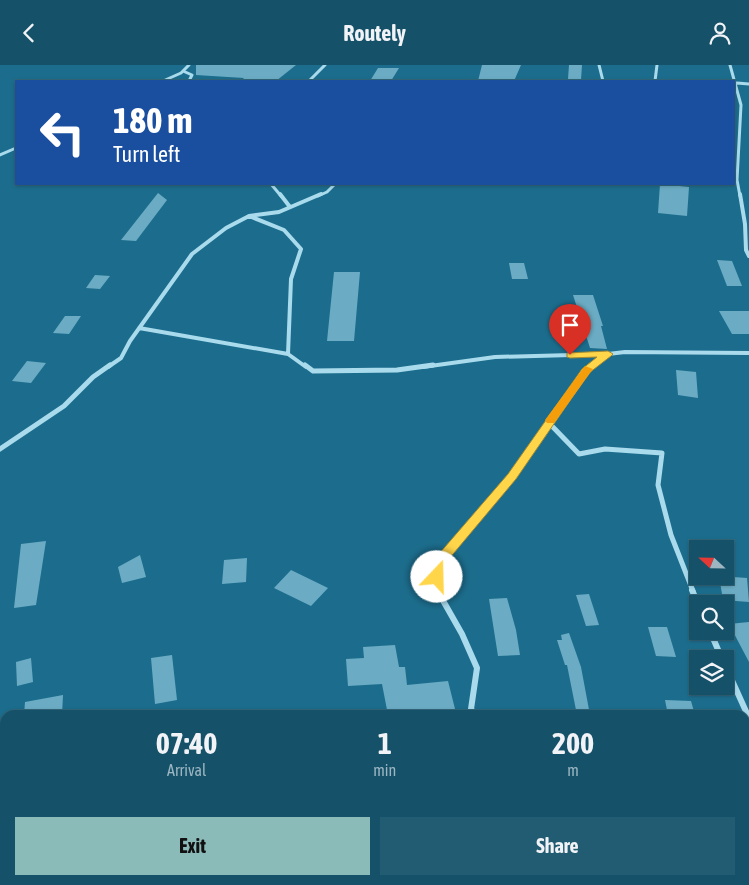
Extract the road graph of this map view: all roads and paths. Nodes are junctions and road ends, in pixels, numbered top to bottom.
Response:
1 (189, 65) edge
2 (326, 65) edge
3 (599, 65) edge
4 (657, 65) edge
5 (730, 65) edge
6 (183, 71) junction
7 (165, 80) edge
8 (190, 80) edge
9 (310, 80) edge
10 (603, 80) edge
11 (655, 80) edge
12 (737, 83) junction
13 (749, 84) edge
14 (15, 149) edge
15 (0, 155) edge
16 (735, 180) edge
17 (272, 185) edge
18 (334, 185) edge
19 (290, 207) junction
20 (249, 216) junction
21 (748, 250) edge
22 (749, 256) edge
23 (139, 328) junction
24 (749, 353) edge
25 (288, 354) junction
26 (608, 354) junction
27 (549, 423) junction
28 (0, 449) edge
29 (694, 595) edge
30 (734, 685) edge
31 (472, 710) edge
32 (745, 710) edge

1 - 6 street
2 - 9 street
3 - 10 street
4 - 11 street
5 - 12 street
6 - 7 street
6 - 8 street
12 - 13 street
12 - 16 street
14 - 15 street
16 - 21 street
17 - 19 street
18 - 19 street
19 - 20 street
20 - 23 street
20 - 25 street
21 - 22 street
23 - 25 street
23 - 28 street
24 - 26 street
25 - 26 street
26 - 27 street
27 - 29 street
27 - 31 street
30 - 32 street

